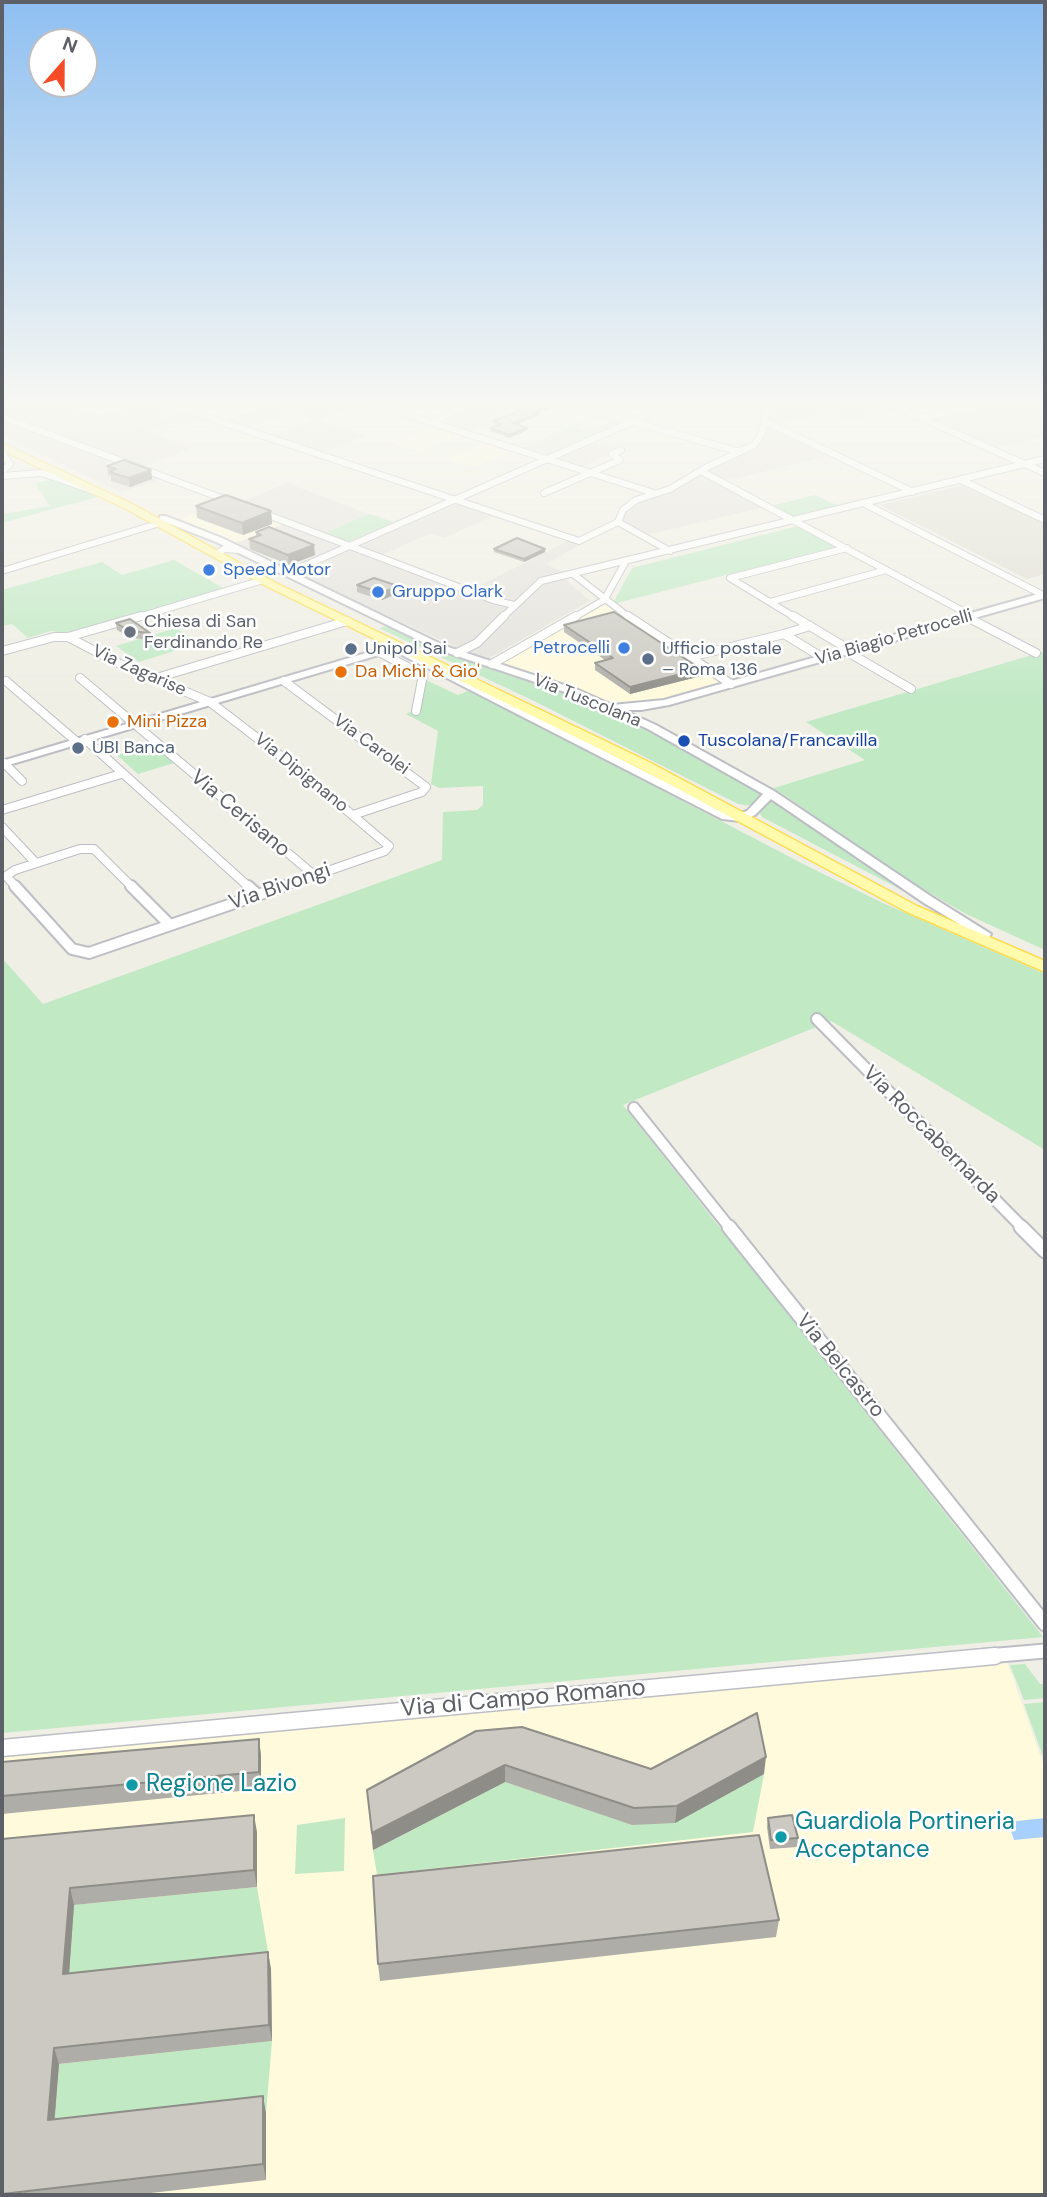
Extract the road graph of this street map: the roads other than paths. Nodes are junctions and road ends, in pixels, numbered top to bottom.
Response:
1 (127, 505) edge
2 (131, 505) edge
3 (443, 505) edge
4 (462, 505) edge
5 (629, 505) edge
6 (765, 505) edge
7 (859, 505) edge
8 (868, 505) edge
9 (1013, 505) edge
10 (249, 508) edge
11 (162, 520) junction
12 (1045, 520) edge
13 (796, 521) junction
14 (618, 522) junction
15 (348, 546) junction
16 (846, 548) junction
17 (240, 550) junction
18 (670, 551) junction
19 (219, 552) junction
20 (625, 563) junction
21 (886, 570) junction
22 (2, 571) edge
23 (288, 573) junction
24 (573, 574) junction
25 (263, 580) junction
26 (1045, 595) edge
27 (604, 600) junction
28 (770, 602) junction
29 (514, 604) junction
30 (969, 616) junction
31 (347, 621) junction
32 (395, 625) junction
33 (810, 626) junction
34 (371, 629) junction
35 (784, 634) junction
36 (68, 638) junction
37 (394, 644) junction
38 (2, 651) edge
39 (848, 651) junction
40 (379, 652) junction
41 (457, 653) junction
42 (1035, 653) dead end
43 (405, 654) junction
44 (690, 657) junction
45 (823, 658) junction
46 (492, 664) junction
47 (443, 667) junction
48 (80, 678) dead end
49 (153, 679) junction
50 (6, 681) dead end
51 (284, 681) junction
52 (731, 684) junction
53 (911, 689) dead end
54 (210, 702) junction
55 (665, 703) junction
56 (518, 704) junction
57 (608, 706) junction
58 (416, 711) dead end
59 (135, 725) junction
60 (652, 727) junction
61 (555, 729) junction
62 (81, 741) junction
63 (5, 761) edge
64 (121, 774) junction
65 (22, 781) dead end
66 (771, 793) junction
67 (2, 810) edge
68 (353, 815) junction
69 (747, 815) junction
70 (2, 827) edge
71 (389, 847) joint
72 (36, 863) junction
73 (314, 875) junction
74 (258, 895) junction
75 (170, 925) junction
76 (985, 934) junction
77 (1045, 959) edge
78 (1045, 967) edge
79 (817, 1019) dead end
80 (634, 1108) dead end
81 (1045, 1251) edge
82 (1045, 1623) edge
83 (1045, 1651) edge
84 (2, 1748) edge

1 - 11 main road, Via Tuscolana
2 - 11 main road, Via Tuscolana
3 - 15 street
4 - 14 street
5 - 14 street
6 - 13 street
7 - 13 street
8 - 26 street
9 - 12 street
10 - 15 street
11 - 17 street, Via Tuscolana
11 - 19 main road, Via Tuscolana
11 - 22 street
13 - 16 street
13 - 18 street
14 - 18 street
15 - 23 street
15 - 29 street
16 - 21 street
16 - 28 street
17 - 19 street
17 - 23 street, Via Tuscolana
18 - 20 street
19 - 25 main road, Via Tuscolana
19 - 34 main road, Via Tuscolana
20 - 24 street
20 - 27 street
21 - 28 street
21 - 30 street
23 - 32 street, Via Tuscolana
24 - 27 street
24 - 29 street
25 - 31 main road, Via Tuscolana
25 - 36 street
26 - 30 street, Via Biagio Petrocelli
27 - 44 street
27 - 46 street
28 - 33 street
29 - 41 street
30 - 39 street, Via Biagio Petrocelli
30 - 42 street
31 - 34 main road, Via Tuscolana
31 - 49 street
32 - 34 street
32 - 41 street, Via Tuscolana
33 - 35 street
33 - 39 street
34 - 37 main road, Via Tuscolana
34 - 69 main road, Via Tuscolana
35 - 44 street
35 - 45 street
36 - 38 street
36 - 49 street, Via Zagarise
37 - 40 street
37 - 47 main road, Via Tuscolana
39 - 45 street, Via Biagio Petrocelli
39 - 53 street
40 - 43 street
40 - 51 street
40 - 58 street
41 - 46 street, Via Tuscolana
43 - 47 street
43 - 61 street, Via Tuscolana
44 - 52 street
45 - 52 street, Via Biagio Petrocelli
46 - 57 street, Via Tuscolana
47 - 56 main road, Via Tuscolana
48 - 59 street, Via Cerisano
49 - 54 street, Via Zagarise
50 - 62 street
51 - 54 street
51 - 68 street, Via Carolei
52 - 55 street, Via Biagio Petrocelli
54 - 59 street
54 - 68 street, Via Dipignano
55 - 57 street, Via Biagio Petrocelli
55 - 60 street
56 - 61 street
56 - 69 main road, Via Tuscolana
57 - 60 street, Via Tuscolana
59 - 62 street
59 - 73 street, Via Cerisano
60 - 66 street, Via Tuscolana
61 - 69 street, Via Tuscolana
62 - 63 street
62 - 64 street
63 - 65 street
64 - 67 street
64 - 74 street
66 - 69 street
66 - 76 street, Via Tuscolana
68 - 71 street, Via Dipignano
69 - 76 main road, Via Tuscolana
69 - 78 main road, Via Tuscolana
70 - 72 street
71 - 73 street, Via Bivongi
72 - 75 street, Via Bivongi
72 - 75 street, Via Bivongi
73 - 74 street, Via Bivongi
74 - 75 street, Via Bivongi
76 - 77 main road, Via Tuscolana
79 - 81 street, Via Roccabernarda
80 - 82 street, Via Belcastro
83 - 84 street, Via di Campo Romano

